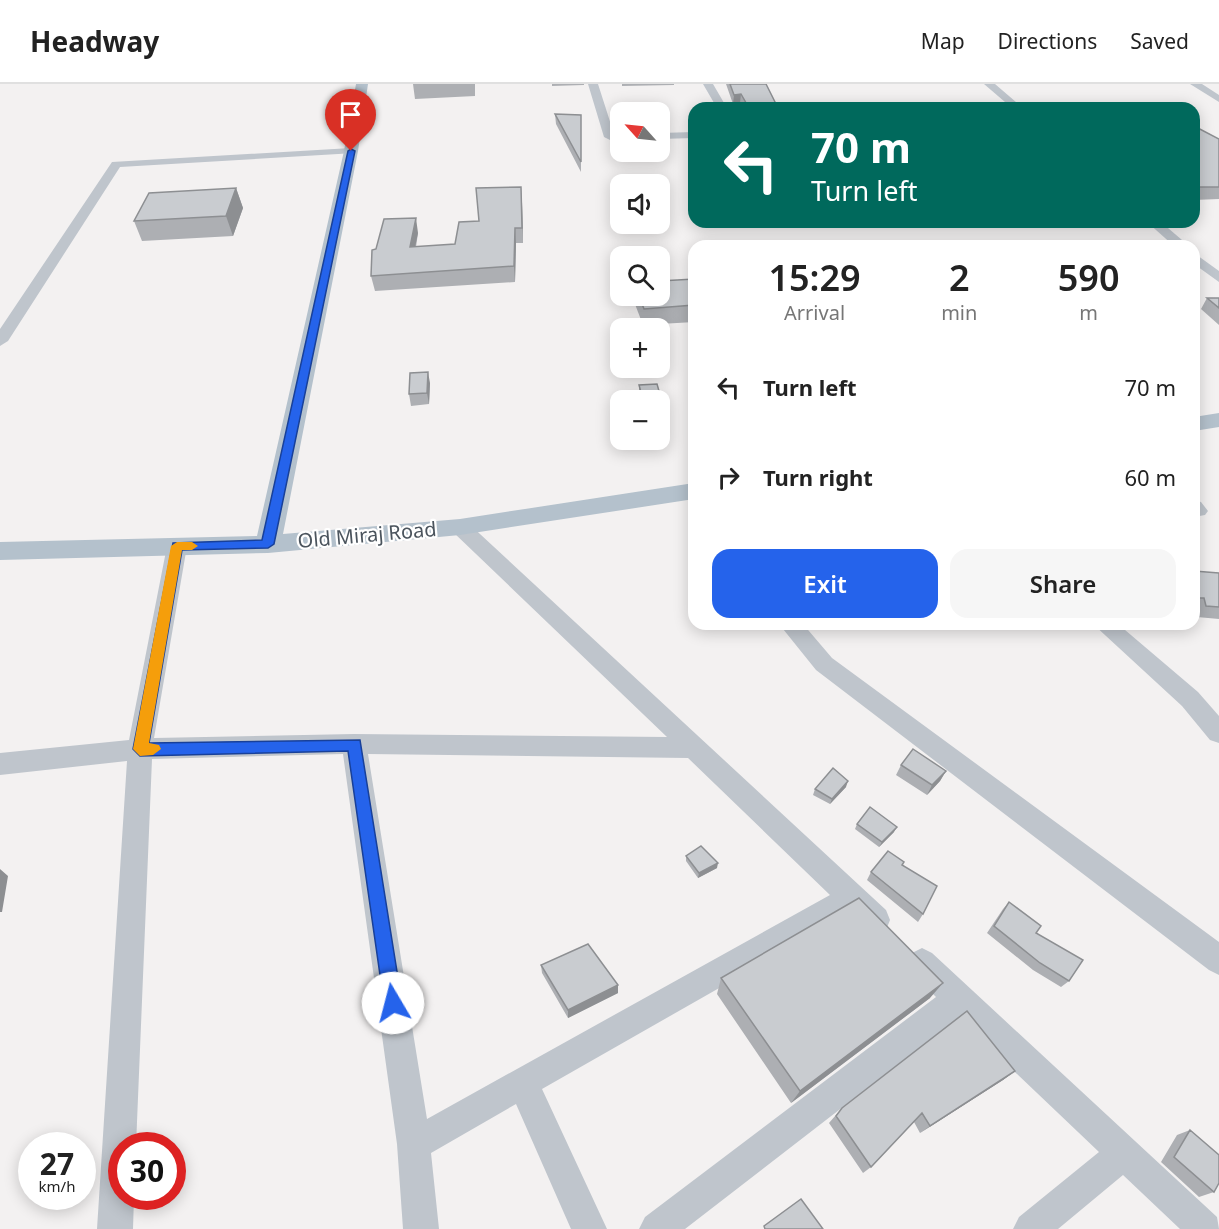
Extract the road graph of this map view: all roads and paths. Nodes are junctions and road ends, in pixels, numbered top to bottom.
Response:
1 (362, 84) edge
2 (593, 84) edge
3 (708, 84) edge
4 (989, 84) edge
5 (1195, 84) edge
6 (1219, 99) edge
7 (718, 102) edge
8 (1011, 102) edge
9 (688, 135) edge
10 (670, 136) edge
11 (610, 137) edge
12 (351, 151) junction
13 (1160, 228) edge
14 (1175, 240) edge
15 (1200, 261) edge
16 (1219, 278) edge
17 (0, 340) edge
18 (1219, 420) edge
19 (1200, 423) edge
20 (688, 492) edge
21 (460, 527) junction
22 (268, 544) junction
23 (177, 546) junction
24 (0, 551) edge
25 (795, 630) edge
26 (1111, 630) edge
27 (1219, 732) edge
28 (354, 744) junction
29 (693, 748) junction
30 (140, 749) junction
31 (0, 764) edge
32 (852, 897) junction
33 (1219, 960) edge
34 (959, 998) junction
35 (523, 1083) junction
36 (414, 1144) junction
37 (1124, 1153) junction
38 (115, 1229) edge
39 (421, 1229) edge
40 (589, 1229) edge
41 (657, 1229) edge
42 (1031, 1229) edge
43 (1205, 1229) edge

1 - 12 main road
2 - 11 street
3 - 7 street
4 - 8 street
5 - 6 street
9 - 10 street
12 - 17 street
12 - 22 main road
13 - 14 street
15 - 16 street
18 - 19 main road
20 - 21 main road, Old Miraj Road
21 - 22 main road, Old Miraj Road
21 - 29 street
22 - 23 main road, Old Miraj Road
23 - 24 main road, Old Miraj Road
23 - 30 street
25 - 33 street
26 - 27 street
28 - 29 street
28 - 30 street
28 - 36 street
29 - 32 street
30 - 31 street
30 - 38 street
32 - 34 street
32 - 35 street
34 - 37 street
34 - 41 street
35 - 36 street
35 - 40 street
36 - 39 street
37 - 42 street
37 - 43 street

